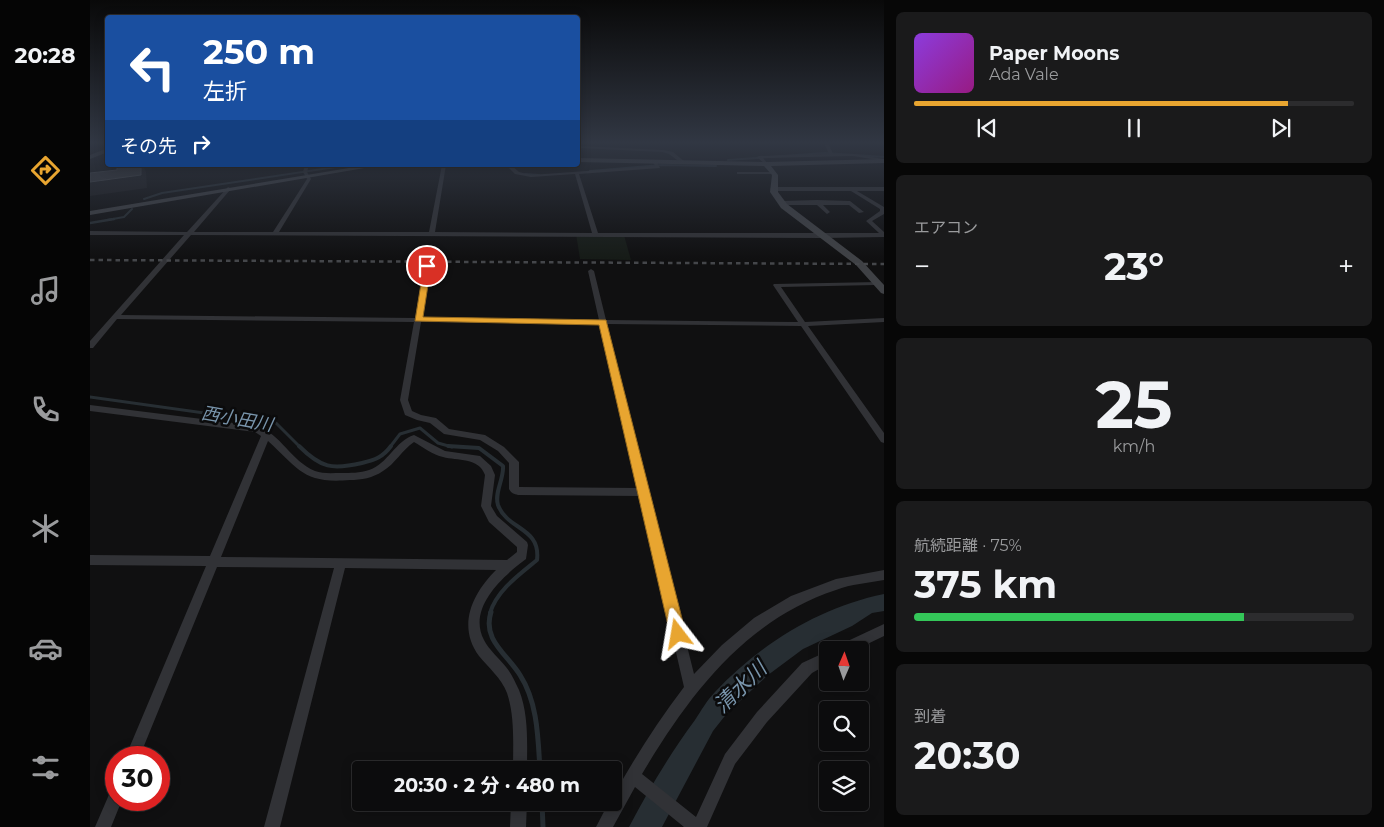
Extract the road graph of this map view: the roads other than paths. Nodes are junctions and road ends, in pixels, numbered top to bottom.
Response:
1 (260, 182) edge
2 (307, 182) edge
3 (441, 182) edge
4 (579, 182) edge
5 (773, 182) edge
6 (773, 188) junction
7 (228, 189) junction
8 (851, 189) junction
9 (884, 189) edge
10 (817, 202) junction
11 (782, 203) junction
12 (827, 212) dead end
13 (861, 212) dead end
14 (90, 213) edge
15 (190, 232) junction
16 (276, 232) junction
17 (432, 232) junction
18 (90, 233) edge
19 (595, 234) junction
20 (823, 235) junction
21 (884, 235) edge
22 (427, 266) dead end
23 (591, 271) dead end
24 (876, 283) junction
25 (884, 291) edge
26 (116, 317) junction
27 (418, 320) junction
28 (884, 320) edge
29 (603, 322) junction
30 (803, 324) junction
31 (90, 346) edge
32 (90, 408) edge
33 (266, 434) junction
34 (884, 440) edge
35 (643, 492) junction
36 (90, 560) edge
37 (213, 561) junction
38 (340, 562) junction
39 (507, 565) junction
40 (884, 575) edge
41 (884, 630) edge
42 (860, 641) edge
43 (819, 662) edge
44 (691, 687) junction
45 (137, 746) edge
46 (520, 761) edge
47 (633, 776) junction
48 (110, 811) edge
49 (519, 811) edge
50 (103, 827) edge
51 (272, 827) edge
52 (518, 827) edge
53 (604, 827) edge
54 (697, 827) edge

1 - 7 main road
2 - 16 street
3 - 17 street
4 - 19 street
5 - 6 main road
6 - 8 street
6 - 11 main road
7 - 14 main road
7 - 15 street
8 - 9 street
8 - 21 street
10 - 11 street
10 - 12 street
10 - 13 street
11 - 20 main road
15 - 16 street
15 - 18 street
15 - 26 street
16 - 17 street
17 - 19 street
19 - 20 street
20 - 21 street
20 - 24 main road
22 - 27 street
23 - 29 street
24 - 25 main road
24 - 30 street
26 - 27 street
26 - 31 street
27 - 29 street
27 - 35 street
28 - 30 street
29 - 30 street
29 - 35 street
30 - 34 street
32 - 33 street
33 - 37 street
33 - 39 street
35 - 44 street
36 - 37 street
37 - 38 street
37 - 45 street
38 - 39 street
38 - 51 street
39 - 46 street
40 - 44 street
41 - 42 street
43 - 54 street
44 - 47 street
47 - 53 street
47 - 54 street
48 - 50 street
49 - 52 street

